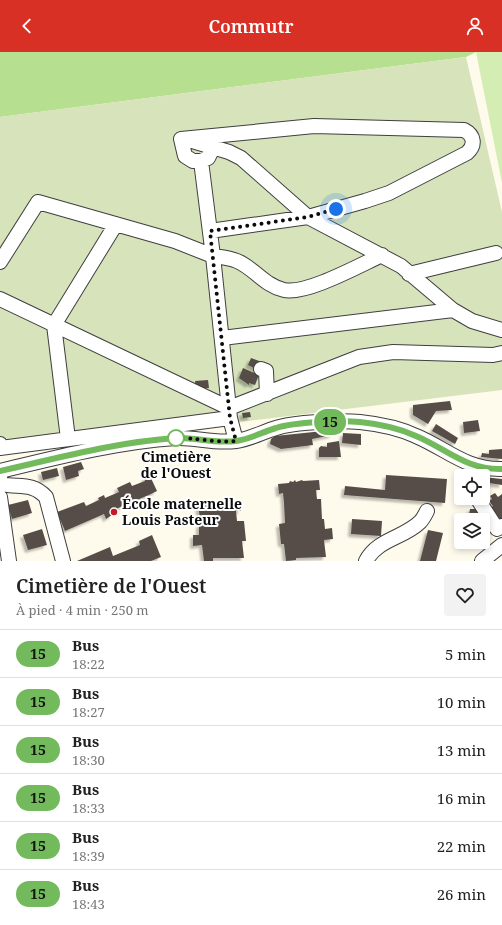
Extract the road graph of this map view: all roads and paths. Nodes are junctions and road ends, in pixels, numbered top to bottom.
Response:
1 (181, 139) junction
2 (213, 148) junction
3 (201, 161) junction
4 (308, 217) junction
5 (116, 224) junction
6 (210, 231) junction
7 (496, 253) dead end
8 (382, 255) junction
9 (213, 256) junction
10 (0, 262) edge
11 (409, 274) junction
12 (0, 299) edge
13 (453, 310) junction
14 (54, 325) junction
15 (502, 330) edge
16 (222, 338) junction
17 (502, 353) edge
18 (261, 369) dead end
19 (267, 394) junction
20 (230, 413) junction
21 (68, 439) junction
22 (236, 441) junction
23 (0, 444) edge
24 (0, 448) edge
25 (502, 469) edge
26 (0, 484) edge
27 (482, 505) edge
28 (427, 511) dead end
29 (502, 526) edge
30 (502, 545) edge
31 (9, 561) edge
32 (63, 561) edge
33 (366, 561) edge
34 (482, 561) edge

1 - 2 street
1 - 3 street
1 - 4 street
2 - 3 street
2 - 4 street
3 - 6 street
4 - 6 street
4 - 8 street
5 - 9 street
5 - 10 street
5 - 14 street
6 - 9 street
7 - 11 street
8 - 9 street
8 - 11 street
9 - 16 street
11 - 13 street
12 - 14 street
13 - 15 street
13 - 16 street
14 - 20 street
14 - 21 street
16 - 20 street
17 - 19 street
18 - 19 street
19 - 20 street
20 - 21 street
20 - 22 street
21 - 24 street
22 - 25 street
22 - 26 street
23 - 24 street
26 - 31 street
26 - 32 street
27 - 29 street
28 - 33 street
30 - 34 street

